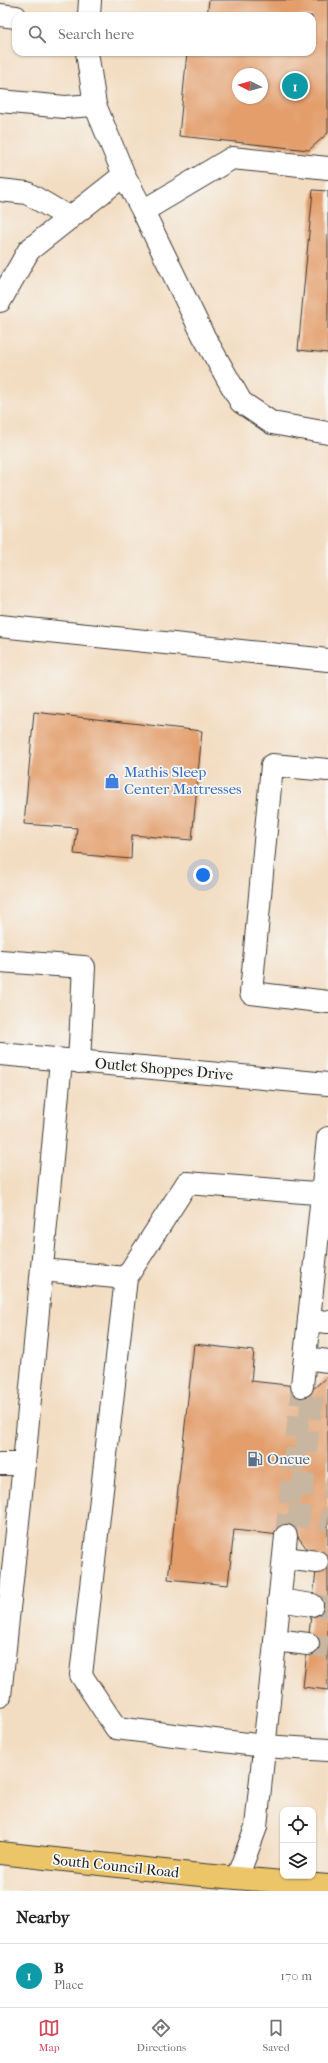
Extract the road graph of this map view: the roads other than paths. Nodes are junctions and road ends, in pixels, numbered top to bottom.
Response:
1 (90, 0) edge
2 (89, 12) edge
3 (0, 15) edge
4 (12, 16) edge
5 (87, 56) edge
6 (0, 101) edge
7 (95, 105) junction
8 (328, 168) edge
9 (124, 175) junction
10 (0, 190) edge
11 (143, 212) junction
12 (70, 218) junction
13 (3, 290) edge
14 (328, 433) edge
15 (0, 626) edge
16 (328, 660) edge
17 (328, 770) edge
18 (0, 961) edge
19 (328, 1002) edge
20 (0, 1054) edge
21 (70, 1061) junction
22 (328, 1084) edge
23 (328, 1138) edge
24 (325, 1194) edge
25 (42, 1270) junction
26 (126, 1278) junction
27 (321, 1280) edge
28 (319, 1321) edge
29 (305, 1358) junction
30 (328, 1361) edge
31 (302, 1386) tunnel mouth
32 (0, 1464) edge
33 (24, 1464) junction
34 (286, 1536) tunnel mouth
35 (284, 1558) junction
36 (317, 1562) dead end
37 (279, 1600) junction
38 (312, 1605) tunnel mouth
39 (275, 1640) junction
40 (308, 1644) tunnel mouth
41 (0, 1696) edge
42 (264, 1746) junction
43 (328, 1750) edge
44 (0, 1853) edge
45 (233, 1885) edge
46 (328, 1886) edge

1 - 2 street
3 - 4 street
5 - 7 street
6 - 7 street
7 - 9 street
8 - 11 street
9 - 11 street
9 - 12 street
10 - 12 street
11 - 14 street
12 - 13 street
15 - 16 street
17 - 19 street
18 - 21 street
20 - 21 street, Outlet Shoppes Drive
21 - 22 street, Outlet Shoppes Drive
21 - 25 street
23 - 24 street
24 - 26 street
24 - 27 street
25 - 26 street
25 - 33 street
26 - 42 street
27 - 28 street
28 - 29 street
29 - 30 street
29 - 31 street
32 - 33 street
33 - 41 street
34 - 35 street
35 - 36 street
35 - 37 street
37 - 38 street
37 - 39 street
39 - 40 street
39 - 42 street
42 - 43 street
42 - 45 street
44 - 45 main road, South Council Road
45 - 46 main road, South Council Road

